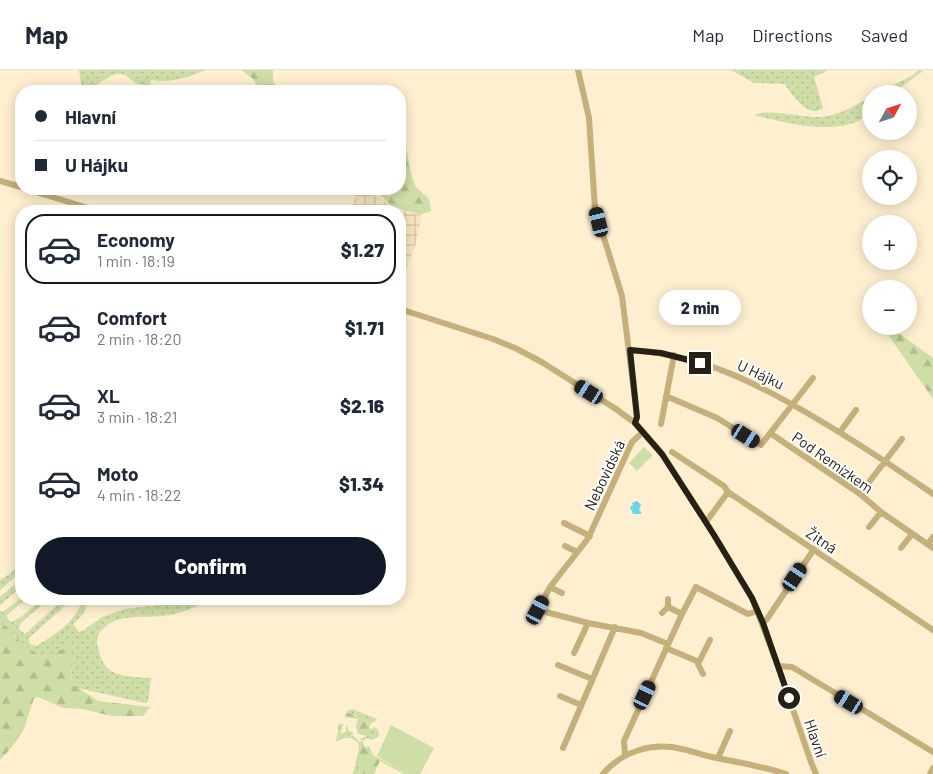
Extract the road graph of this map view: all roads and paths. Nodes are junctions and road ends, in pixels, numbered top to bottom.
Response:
1 (578, 70) edge
2 (0, 181) edge
3 (15, 185) edge
4 (46, 195) edge
5 (78, 205) edge
6 (406, 311) edge
7 (630, 350) junction
8 (674, 356) junction
9 (813, 378) dead end
10 (666, 396) junction
11 (794, 404) junction
12 (856, 410) dead end
13 (635, 423) junction
14 (661, 424) dead end
15 (643, 432) junction
16 (840, 432) junction
17 (770, 433) junction
18 (902, 439) dead end
19 (672, 452) dead end
20 (886, 461) junction
21 (728, 492) junction
22 (860, 494) junction
23 (933, 494) edge
24 (881, 512) junction
25 (706, 522) junction
26 (564, 523) dead end
27 (869, 527) dead end
28 (591, 532) dead end
29 (912, 534) junction
30 (933, 537) edge
31 (565, 546) dead end
32 (930, 546) edge
33 (901, 548) dead end
34 (814, 549) junction
35 (577, 552) junction
36 (550, 586) junction
37 (562, 593) dead end
38 (668, 599) dead end
39 (668, 607) junction
40 (758, 612) junction
41 (662, 613) dead end
42 (682, 614) junction
43 (763, 623) junction
44 (588, 624) junction
45 (614, 627) junction
46 (933, 630) edge
47 (710, 640) dead end
48 (667, 646) junction
49 (574, 653) dead end
50 (700, 662) junction
51 (558, 665) dead end
52 (778, 666) junction
53 (703, 674) dead end
54 (592, 679) junction
55 (560, 696) dead end
56 (581, 705) junction
57 (730, 731) dead end
58 (562, 748) dead end
59 (933, 752) edge
60 (625, 755) junction
61 (718, 758) junction
62 (933, 768) edge
63 (602, 774) edge
64 (786, 774) edge
65 (816, 774) edge
66 (930, 774) edge

1 - 7 street
2 - 3 street
4 - 5 street
6 - 13 street, Hlavní
7 - 8 street, U Hájku
7 - 13 street
8 - 10 street
8 - 11 street, U Hájku
9 - 11 street, U Hájku
10 - 14 street
10 - 17 street
11 - 16 street, U Hájku
11 - 17 street
12 - 16 street
13 - 15 street, Hlavní
15 - 25 street, Hlavní
15 - 28 street, Nebovidská
16 - 20 street, U Hájku
17 - 22 street, Pod Remízkem
18 - 20 street
19 - 21 street, Žitná
20 - 22 street
20 - 23 street, U Hájku
21 - 25 street
21 - 34 street, Žitná
22 - 24 street, Pod Remízkem
24 - 27 street, Pod Remízkem
24 - 29 street, Pod Remízkem
25 - 40 street, Hlavní
26 - 35 street
29 - 32 street, Pod Remízkem
29 - 33 street
30 - 32 street
31 - 35 street
34 - 43 street
34 - 46 street, Žitná
35 - 36 street
36 - 37 street
36 - 44 street
38 - 39 street
39 - 41 street
39 - 42 street
40 - 42 street
40 - 43 street, Hlavní
42 - 48 street
43 - 52 street, Hlavní
44 - 45 street
44 - 49 street
45 - 48 street
45 - 54 street
47 - 50 street
48 - 50 street
48 - 60 street
50 - 53 street
51 - 54 street
52 - 59 street
52 - 65 street, Hlavní
54 - 56 street
55 - 56 street
56 - 58 street
57 - 61 street
60 - 61 street
60 - 63 street
61 - 64 street
62 - 66 street

